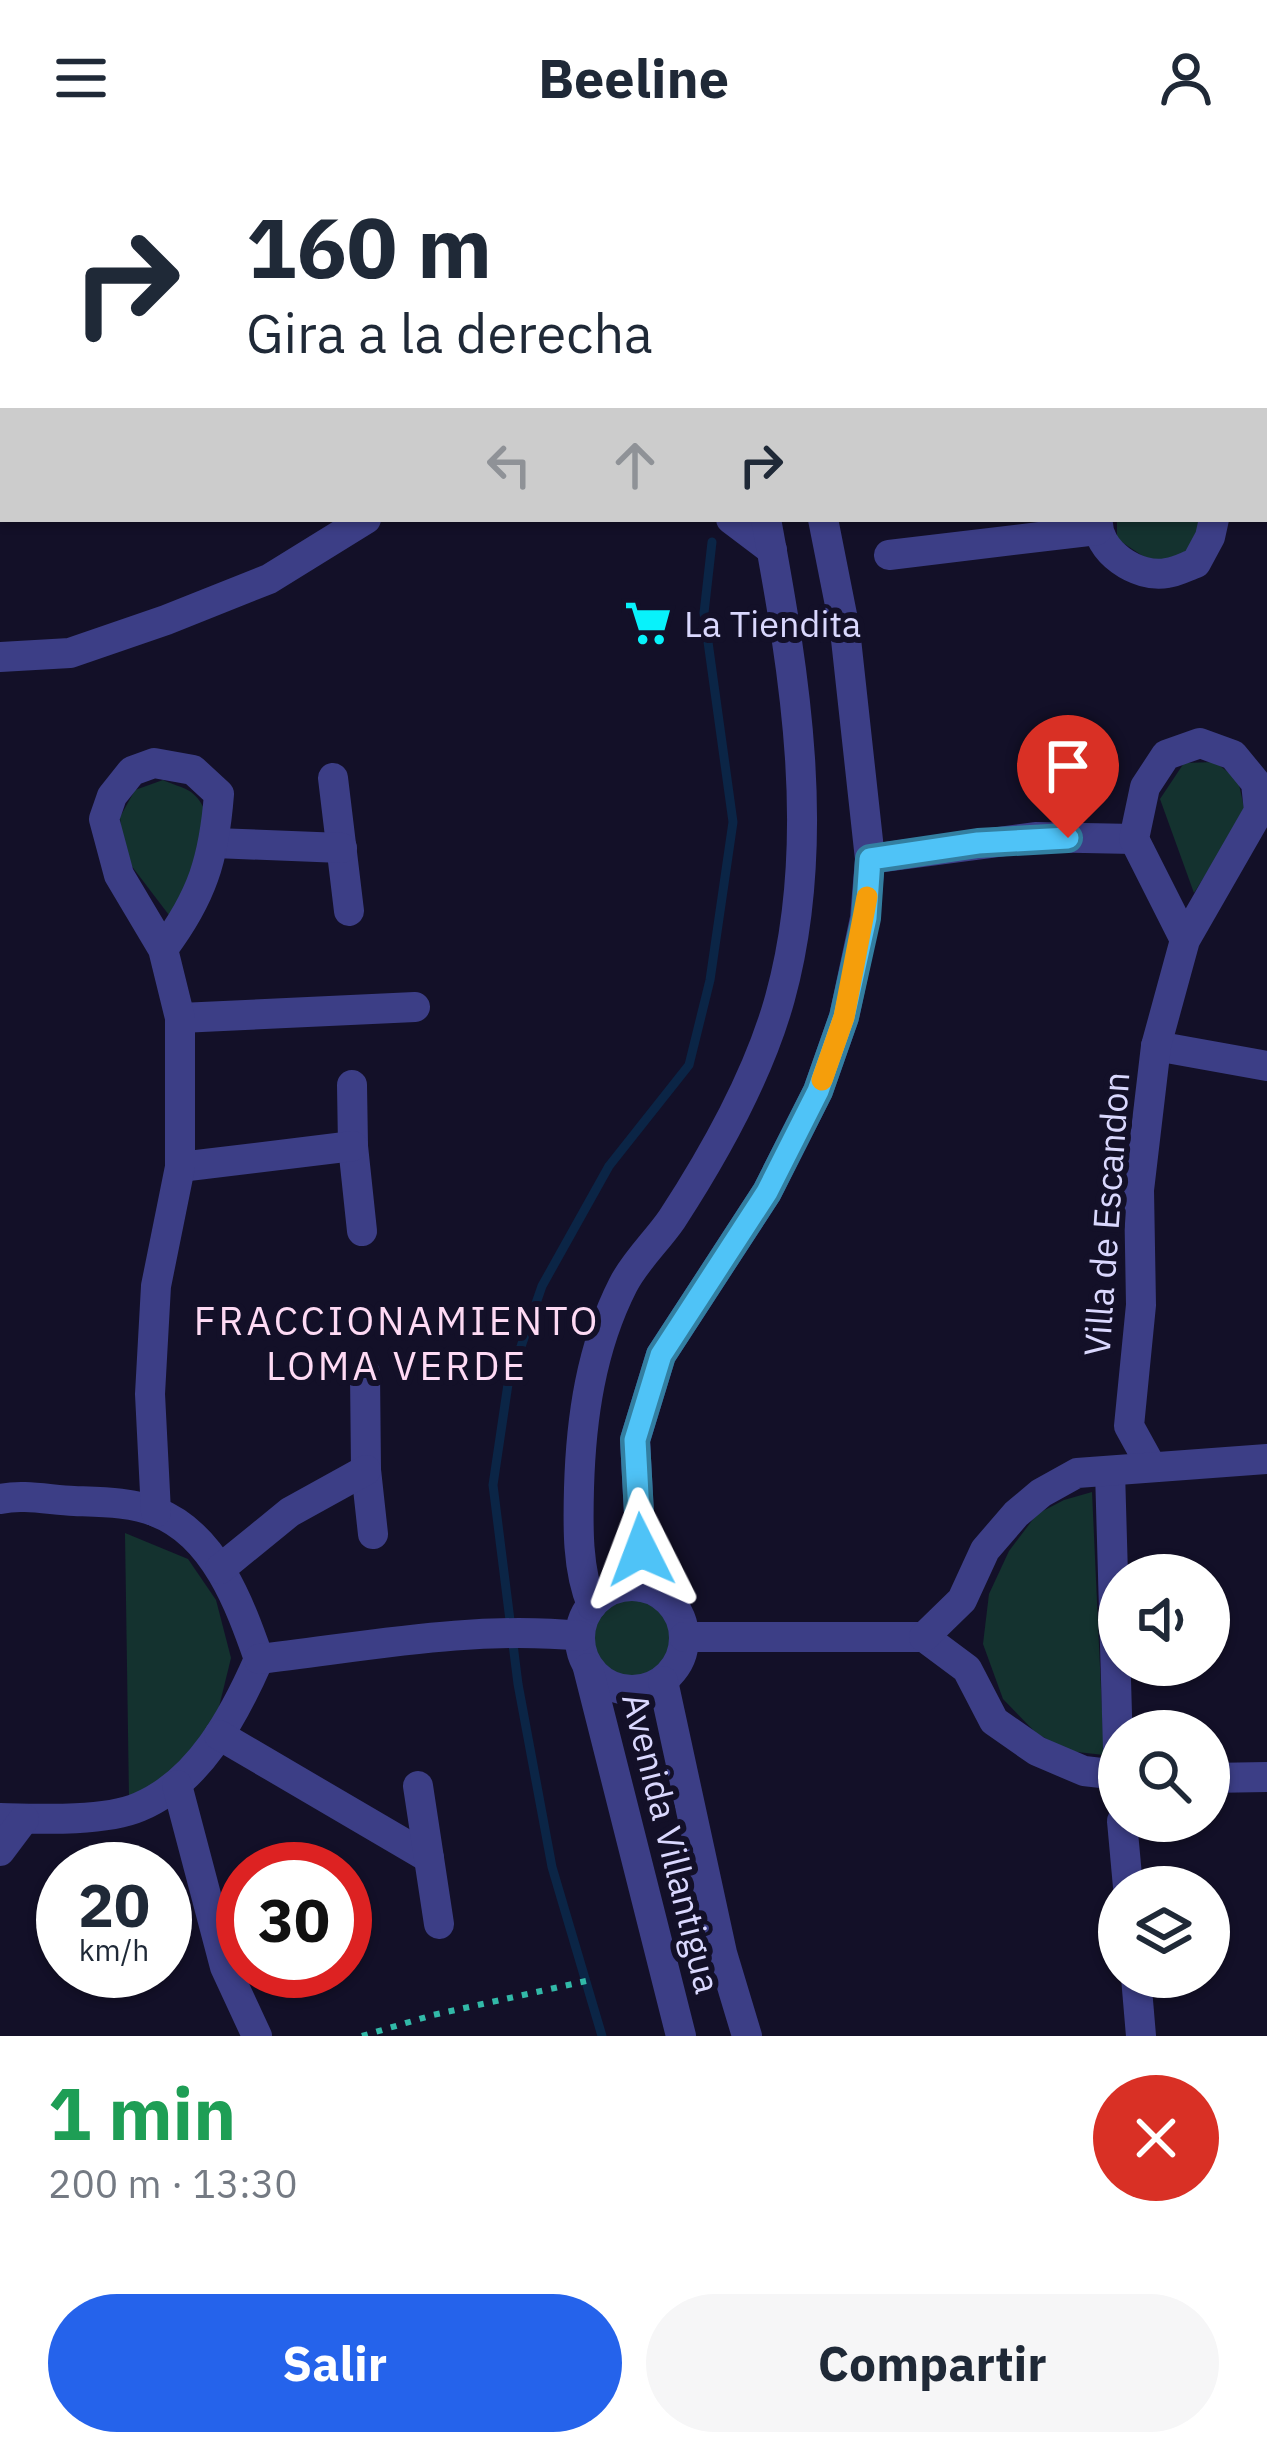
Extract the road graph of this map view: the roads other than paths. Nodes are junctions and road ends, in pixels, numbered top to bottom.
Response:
1 (361, 522) edge
2 (739, 522) edge
3 (824, 522) edge
4 (1213, 522) edge
5 (1098, 525) edge
6 (769, 534) edge
7 (889, 555) dead end
8 (844, 631) junction
9 (787, 634) junction
10 (0, 657) edge
11 (333, 778) dead end
12 (1135, 839) junction
13 (215, 843) junction
14 (341, 848) junction
15 (870, 859) junction
16 (349, 911) dead end
17 (1185, 940) junction
18 (163, 949) junction
19 (415, 1007) dead end
20 (180, 1018) junction
21 (1156, 1046) junction
22 (1267, 1066) edge
23 (352, 1085) dead end
24 (353, 1146) junction
25 (180, 1167) junction
26 (362, 1231) dead end
27 (365, 1373) dead end
28 (1129, 1426) junction
29 (1267, 1459) edge
30 (1150, 1466) junction
31 (366, 1469) junction
32 (1110, 1471) junction
33 (1077, 1473) junction
34 (2, 1496) edge
35 (156, 1512) junction
36 (373, 1534) dead end
37 (220, 1569) junction
38 (643, 1587) junction
39 (592, 1605) junction
40 (580, 1636) junction
41 (684, 1636) junction
42 (924, 1637) junction
43 (259, 1659) junction
44 (588, 1668) junction
45 (663, 1681) junction
46 (1117, 1710) edge
47 (219, 1735) junction
48 (1098, 1774) edge
49 (1267, 1777) edge
50 (1230, 1778) edge
51 (177, 1785) junction
52 (418, 1786) dead end
53 (12, 1818) edge
54 (0, 1852) edge
55 (429, 1858) junction
56 (440, 1924) dead end
57 (1138, 1998) edge
58 (257, 2036) edge
59 (681, 2036) edge
60 (747, 2036) edge
61 (1142, 2036) edge

1 - 10 street
2 - 6 street
3 - 8 street
4 - 5 street
5 - 7 street
6 - 9 street
8 - 9 street
8 - 15 street
9 - 39 street
11 - 14 street
12 - 15 street
12 - 17 street
12 - 17 street, Villa de Escandon
13 - 14 street
13 - 18 street
13 - 18 street
14 - 16 street
15 - 38 street
17 - 21 street, Villa de Escandon
18 - 20 street
19 - 20 street
20 - 25 street
21 - 22 street
21 - 28 street, Villa de Escandon
23 - 24 street
24 - 25 street
24 - 26 street
25 - 35 street
27 - 31 street
28 - 30 street
28 - 33 street
29 - 30 street
30 - 32 street
31 - 36 street
31 - 37 street
32 - 33 street
32 - 46 street
33 - 42 street
34 - 35 street
35 - 37 street
37 - 43 street
38 - 39 street
38 - 41 street
39 - 40 street
40 - 43 street
40 - 44 street
41 - 42 street
41 - 45 street
42 - 48 street
43 - 47 street
44 - 45 street
44 - 59 street, Avenida Villantigua
45 - 60 street, Avenida Villantigua
47 - 51 street
47 - 55 street
49 - 50 street
51 - 53 street
51 - 58 street
52 - 55 street
53 - 54 street
55 - 56 street
57 - 61 street

